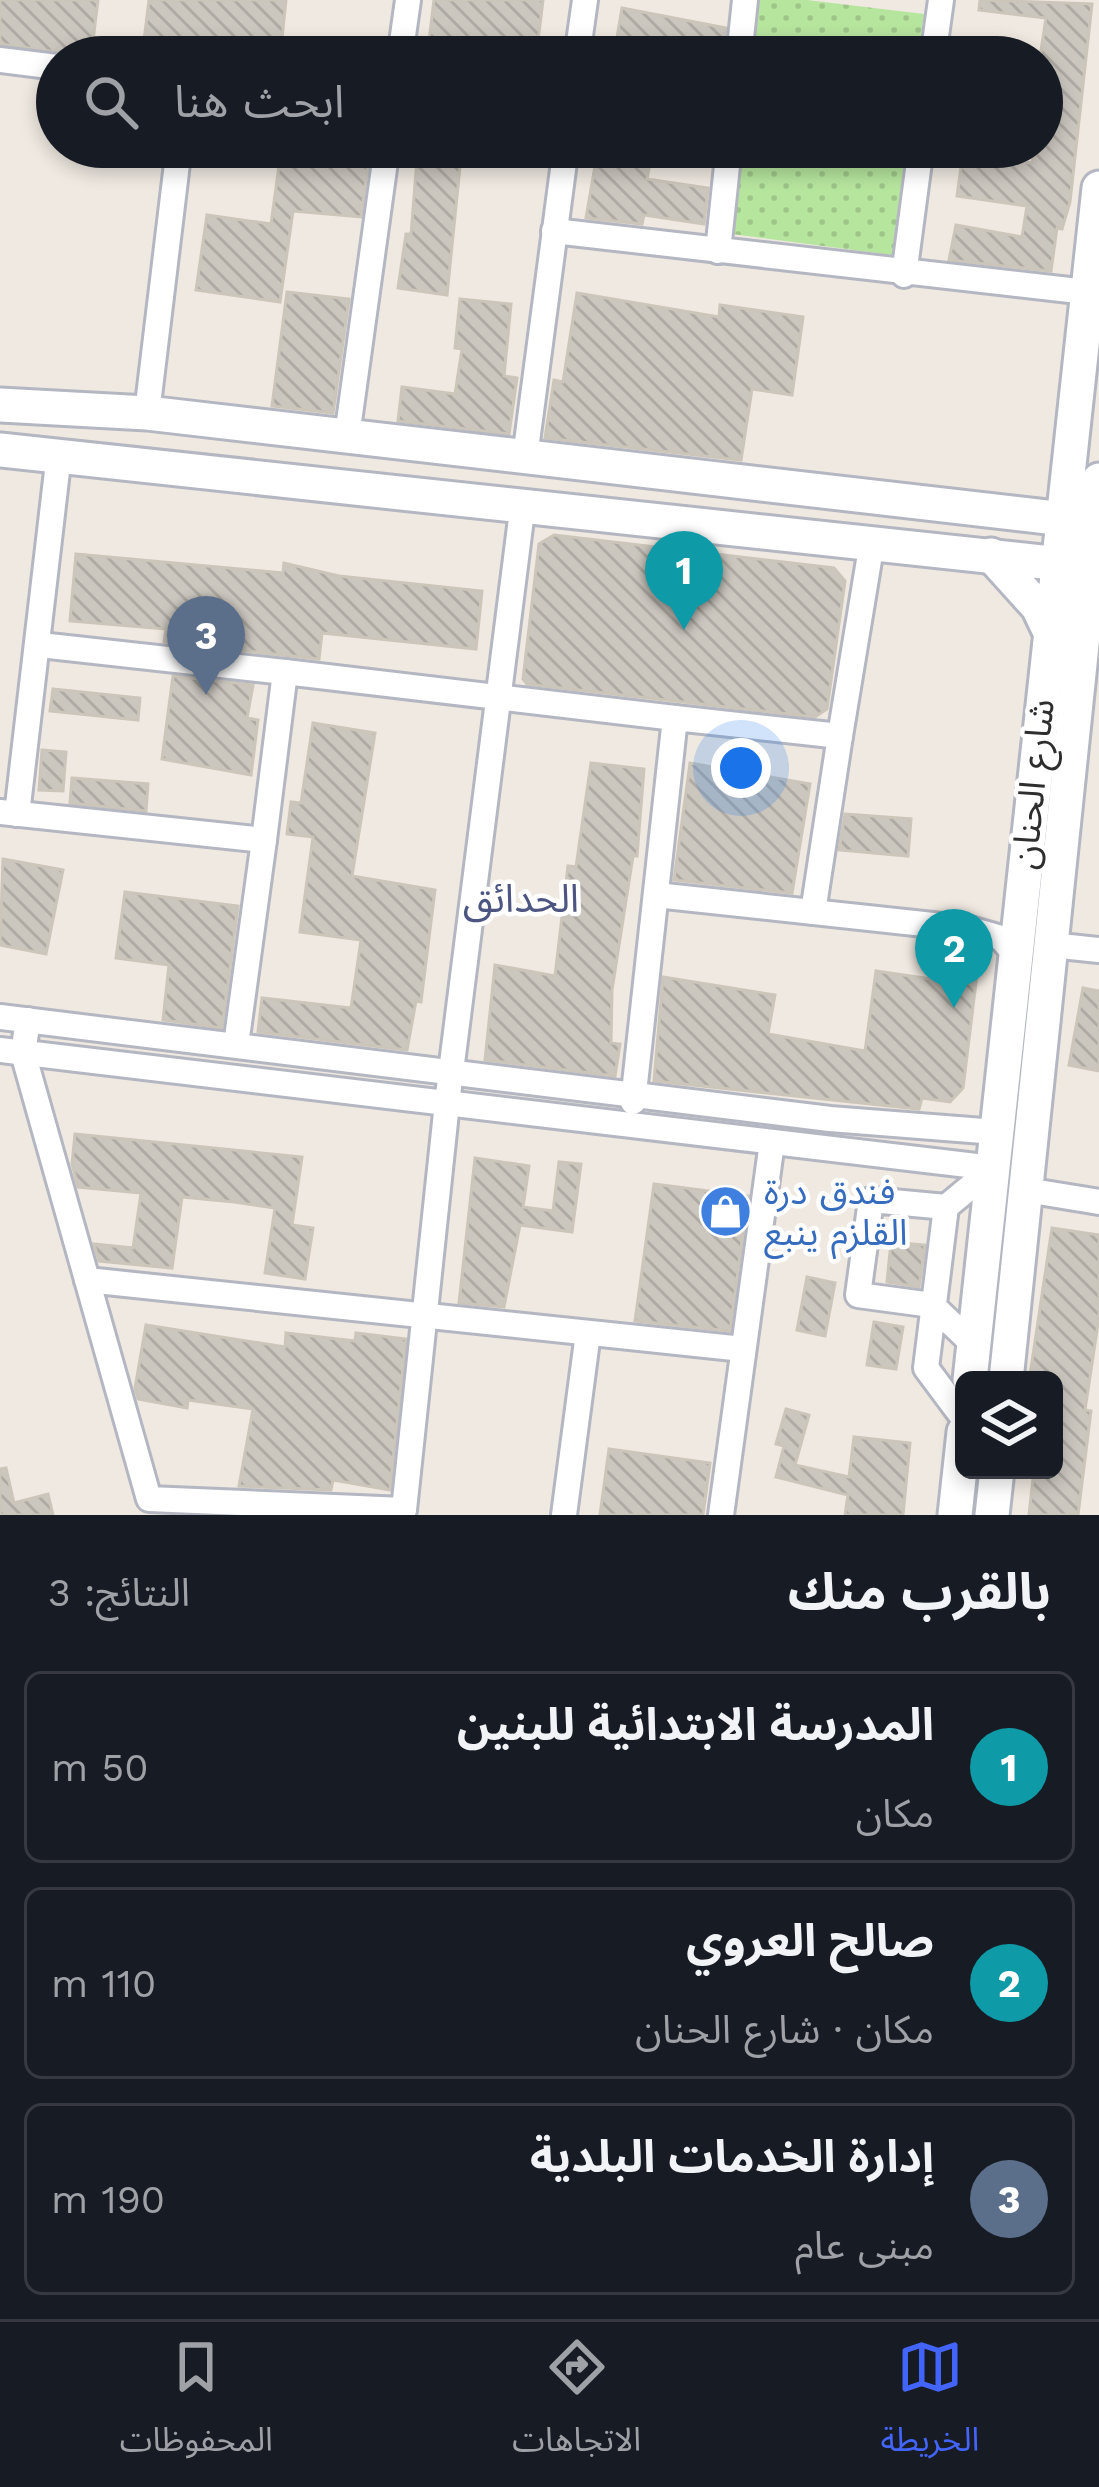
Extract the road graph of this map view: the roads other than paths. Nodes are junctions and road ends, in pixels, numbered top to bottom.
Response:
1 (408, 0) edge
2 (585, 0) edge
3 (745, 0) edge
4 (941, 0) edge
5 (403, 36) edge
6 (580, 36) edge
7 (741, 36) edge
8 (936, 36) edge
9 (0, 60) edge
10 (36, 64) edge
11 (176, 168) edge
12 (384, 168) edge
13 (563, 168) edge
14 (727, 168) edge
15 (918, 168) edge
16 (1099, 188) edge
17 (554, 231) junction
18 (718, 251) junction
19 (904, 274) junction
20 (1087, 292) junction
21 (0, 405) edge
22 (147, 413) junction
23 (346, 436) junction
24 (0, 451) edge
25 (59, 454) junction
26 (525, 457) junction
27 (1066, 470) junction
28 (1099, 480) edge
29 (524, 503) junction
30 (1012, 514) junction
31 (1060, 519) junction
32 (1097, 523) edge
33 (872, 542) junction
34 (991, 555) junction
35 (1055, 563) junction
36 (1095, 567) edge
37 (1091, 625) edge
38 (1048, 628) junction
39 (40, 644) junction
40 (285, 673) junction
41 (501, 699) junction
42 (676, 718) junction
43 (840, 736) junction
44 (9, 813) edge
45 (264, 839) junction
46 (656, 895) junction
47 (812, 912) junction
48 (1051, 945) junction
49 (1099, 950) edge
50 (1015, 954) junction
51 (0, 1017) edge
52 (28, 1020) junction
53 (236, 1045) junction
54 (12, 1051) edge
55 (451, 1070) junction
56 (634, 1090) junction
57 (447, 1103) junction
58 (830, 1119) junction
59 (631, 1125) junction
60 (996, 1132) junction
61 (772, 1142) junction
62 (810, 1146) junction
63 (993, 1168) junction
64 (1026, 1190) junction
65 (1099, 1202) edge
66 (946, 1207) junction
67 (87, 1280) junction
68 (932, 1305) junction
69 (424, 1315) junction
70 (588, 1333) junction
71 (974, 1345) junction
72 (743, 1349) junction
73 (971, 1371) edge
74 (1007, 1371) edge
75 (955, 1407) edge
76 (959, 1479) edge
77 (996, 1479) edge
78 (563, 1515) edge
79 (721, 1515) edge
80 (955, 1515) edge
81 (992, 1515) edge

1 - 5 street
2 - 6 street
3 - 7 street
4 - 8 street
9 - 10 street
11 - 22 street
12 - 23 street
13 - 17 street
14 - 18 street
15 - 19 street
16 - 20 main road, شارع الحنان
17 - 18 street
17 - 26 street
18 - 19 street
19 - 20 street
20 - 27 main road, شارع الحنان
21 - 22 main road
22 - 23 main road
23 - 26 main road
24 - 25 main road
25 - 29 main road
25 - 39 street
26 - 30 main road
27 - 30 main road
27 - 31 main road, شارع الحنان
28 - 32 main road, شارع الحنان
29 - 33 main road
29 - 41 street
30 - 31 main road
31 - 32 main road
31 - 35 main road, شارع الحنان
32 - 36 main road, شارع الحنان
33 - 34 main road
33 - 43 street
34 - 35 main road
34 - 38 main road
35 - 36 main road
35 - 38 main road, شارع الحنان
36 - 37 main road, شارع الحنان
37 - 48 main road, شارع الحنان
38 - 50 main road, شارع الحنان
39 - 40 street
39 - 44 street
40 - 41 street
40 - 45 street
41 - 42 street
41 - 55 street
42 - 43 street
42 - 46 street
43 - 47 street
44 - 45 street
45 - 53 street
46 - 47 street
46 - 56 street
47 - 50 street
48 - 49 street
48 - 64 main road, شارع الحنان
50 - 60 main road, شارع الحنان
51 - 52 street
52 - 53 street
52 - 54 street
53 - 55 street
54 - 57 street
54 - 67 street
55 - 56 street
55 - 57 street
56 - 58 street
56 - 59 street
57 - 59 street
57 - 69 street
58 - 60 street
58 - 62 street
59 - 61 street
60 - 63 main road, شارع الحنان
61 - 62 street
61 - 72 street
62 - 63 street
63 - 66 street
63 - 71 main road, شارع الحنان
64 - 65 street
64 - 74 main road, شارع الحنان
66 - 68 street
66 - 68 street
67 - 69 street
67 - 69 street
68 - 71 street
68 - 75 street
69 - 70 street
70 - 72 street
70 - 78 street
71 - 73 main road, شارع الحنان
72 - 79 street
76 - 80 main road
77 - 81 main road

